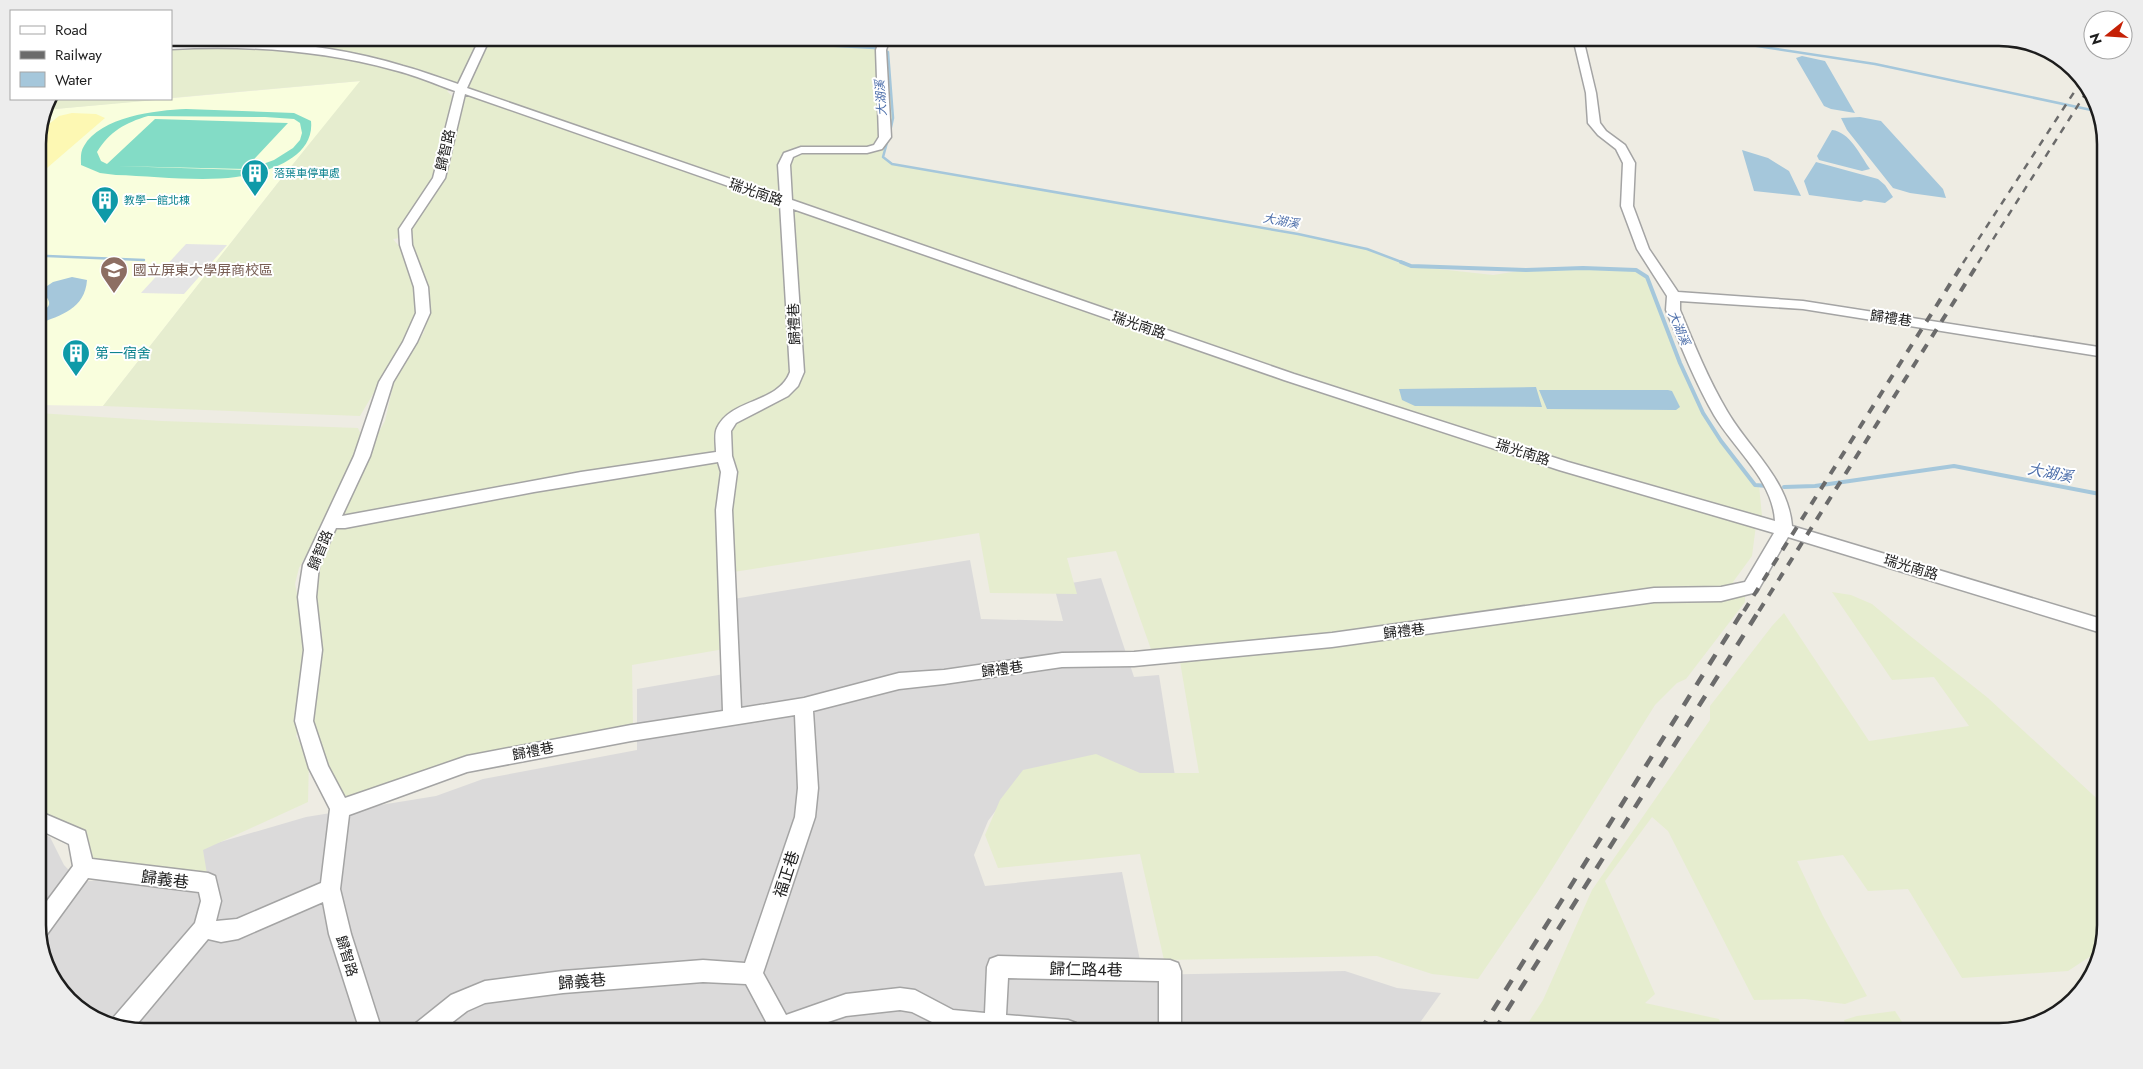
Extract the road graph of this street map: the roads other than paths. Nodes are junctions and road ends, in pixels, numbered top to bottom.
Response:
1 (270, 46) edge
2 (481, 46) edge
3 (882, 46) edge
4 (1580, 46) edge
5 (462, 89) junction
6 (786, 202) junction
7 (1674, 296) junction
8 (2097, 350) edge
9 (724, 456) junction
10 (332, 522) junction
11 (1784, 529) junction
12 (2097, 625) edge
13 (804, 706) junction
14 (732, 717) junction
15 (340, 809) junction
16 (46, 824) edge
17 (83, 868) junction
18 (330, 889) junction
19 (46, 919) edge
20 (204, 928) junction
21 (752, 974) junction
22 (126, 1021) edge
23 (368, 1023) edge
24 (435, 1023) edge
25 (779, 1023) edge
26 (801, 1023) edge
27 (980, 1023) edge
28 (995, 1023) edge
29 (1170, 1023) edge

1 - 5 street, 瑞光南路
2 - 5 street, 歸智路
3 - 6 street, 歸禮巷
4 - 7 street
5 - 6 street, 瑞光南路
5 - 10 street, 歸智路
6 - 9 street, 歸禮巷
6 - 11 street, 瑞光南路
7 - 8 street, 歸禮巷
7 - 11 street
9 - 10 street
9 - 14 street, 歸禮巷
10 - 15 street, 歸智路
11 - 12 street, 瑞光南路
11 - 13 street, 歸禮巷
13 - 14 street, 歸禮巷
13 - 21 street, 福正巷
14 - 15 street, 歸禮巷
15 - 18 street, 歸智路
16 - 17 street
17 - 19 street
17 - 20 street, 歸義巷
18 - 20 street
18 - 23 street, 歸智路
20 - 22 street, 歸義巷
21 - 24 street, 歸義巷
21 - 25 street
26 - 27 street
28 - 29 street, 歸仁路4巷

